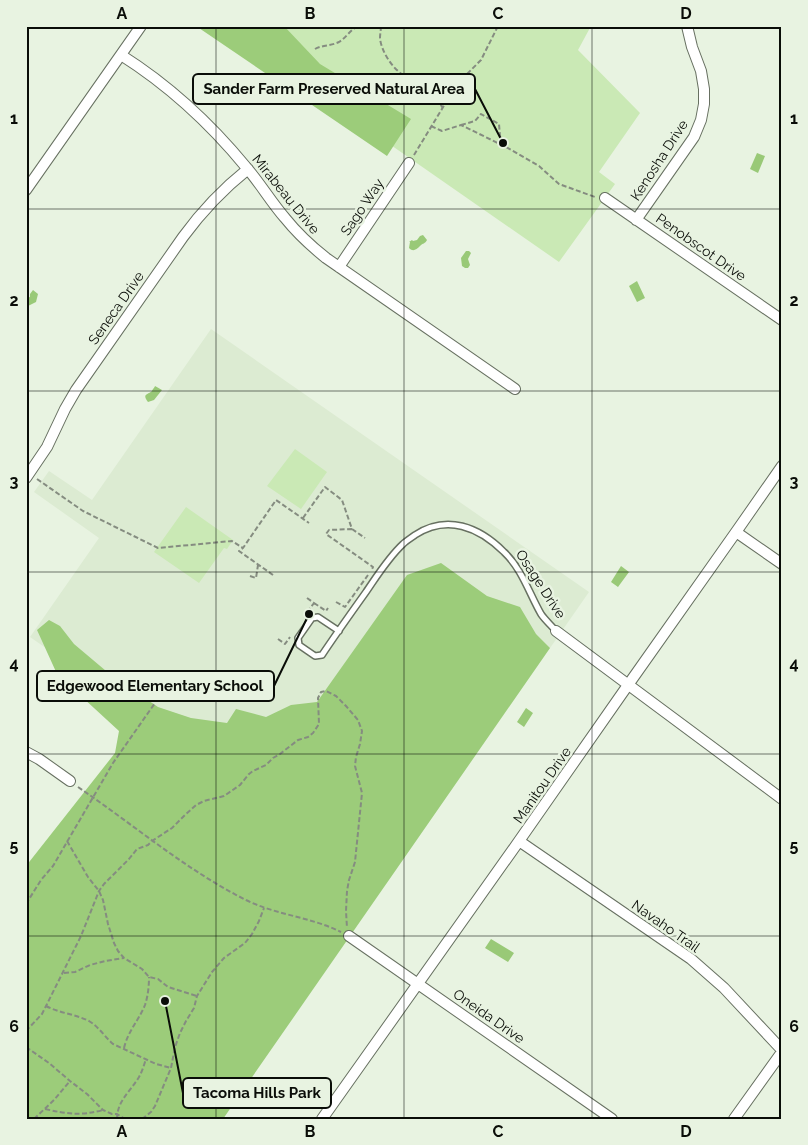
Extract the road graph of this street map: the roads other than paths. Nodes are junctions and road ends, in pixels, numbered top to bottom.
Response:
1 (141, 26) edge
2 (687, 26) edge
3 (122, 55) junction
4 (409, 163) road end
5 (248, 169) junction
6 (26, 190) edge
7 (605, 198) road end
8 (636, 220) junction
9 (339, 267) junction
10 (782, 320) edge
11 (516, 389) dead end
12 (782, 466) edge
13 (27, 474) edge
14 (736, 532) junction
15 (782, 564) edge
16 (339, 631) junction
17 (556, 631) joint
18 (628, 685) junction
19 (26, 752) edge
20 (70, 781) road end
21 (782, 799) edge
22 (519, 841) junction
23 (349, 936) road end
24 (418, 983) junction
25 (782, 1051) edge
26 (322, 1119) edge
27 (612, 1119) edge
28 (734, 1119) edge

1 - 3 street
2 - 8 street, Kenosha Drive
3 - 5 street, Mirabeau Drive
3 - 6 street
4 - 9 street, Sago Way
5 - 9 street, Mirabeau Drive
5 - 13 street, Seneca Drive
7 - 8 street, Penobscot Drive
8 - 10 street, Penobscot Drive
9 - 11 street, Mirabeau Drive
12 - 14 street, Manitou Drive
14 - 15 street
14 - 18 street, Manitou Drive
16 - 16 lane, Osage Drive
16 - 17 lane, Osage Drive
17 - 18 street, Osage Drive
18 - 21 street, Osage Drive
18 - 22 street, Manitou Drive
19 - 20 street
22 - 24 street, Manitou Drive
22 - 25 street, Navaho Trail
23 - 24 street, Oneida Drive
24 - 26 street, Manitou Drive
24 - 27 street, Oneida Drive
25 - 28 street

